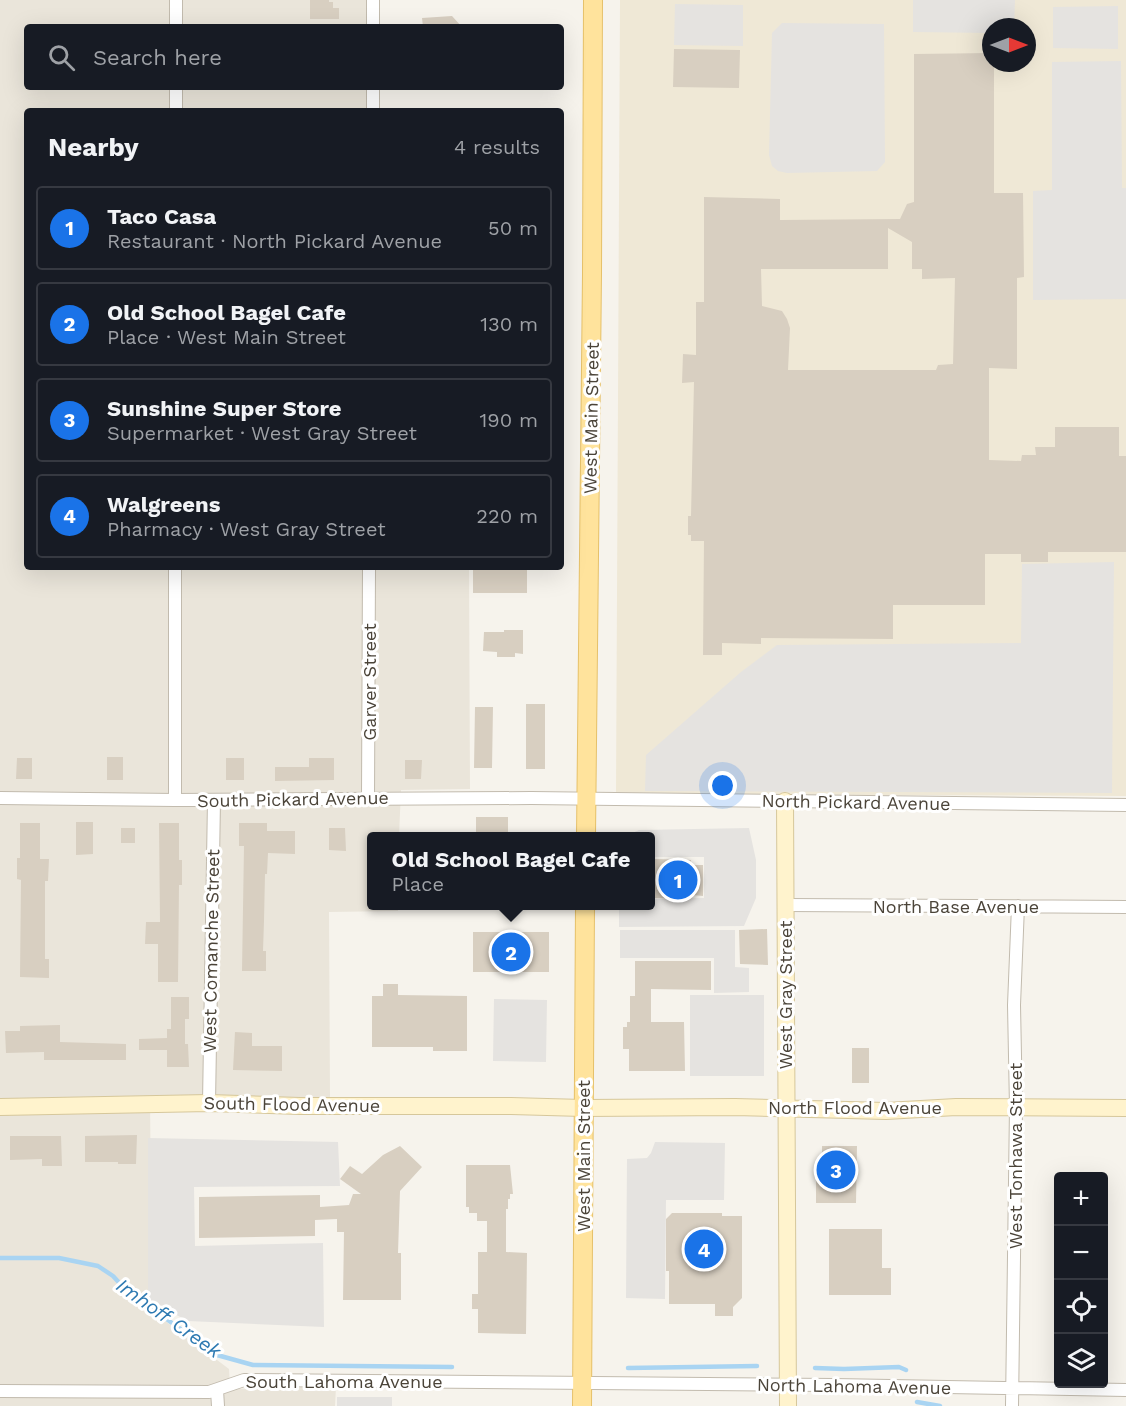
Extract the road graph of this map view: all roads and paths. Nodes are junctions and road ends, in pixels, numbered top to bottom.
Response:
1 (176, 0) edge
2 (374, 0) edge
3 (593, 0) edge
4 (176, 24) edge
5 (373, 24) edge
6 (176, 90) edge
7 (373, 90) edge
8 (176, 108) edge
9 (373, 108) edge
10 (175, 570) edge
11 (369, 570) edge
12 (0, 798) edge
13 (368, 798) junction
14 (586, 799) junction
15 (175, 800) junction
16 (214, 800) junction
17 (785, 801) junction
18 (1126, 806) edge
19 (586, 832) edge
20 (786, 905) junction
21 (1018, 906) junction
22 (1126, 907) edge
23 (585, 910) edge
24 (209, 1103) junction
25 (0, 1107) edge
26 (1016, 1107) junction
27 (583, 1108) junction
28 (785, 1108) junction
29 (1126, 1108) edge
30 (583, 1383) junction
31 (787, 1385) junction
32 (1012, 1389) junction
33 (217, 1390) junction
34 (1126, 1390) edge
35 (0, 1391) edge
36 (218, 1406) edge
37 (582, 1406) edge
38 (788, 1406) edge
39 (1012, 1406) edge

1 - 4 street
2 - 5 street
3 - 14 main road, West Main Street
6 - 8 street
7 - 9 street
10 - 15 street
11 - 13 street, Garver Street
12 - 15 street, South Pickard Avenue
13 - 14 street, South Pickard Avenue
13 - 16 street, South Pickard Avenue
14 - 17 street, North Pickard Avenue
14 - 19 main road, West Main Street
15 - 16 street, South Pickard Avenue
16 - 24 street, West Comanche Street
17 - 18 street, North Pickard Avenue
17 - 20 street, West Gray Street
20 - 21 street, North Base Avenue
20 - 28 street, West Gray Street
21 - 22 street, North Base Avenue
21 - 26 street, West Tonhawa Street
23 - 27 main road, West Main Street
24 - 25 street, South Flood Avenue
24 - 27 street, South Flood Avenue
26 - 28 street, North Flood Avenue
26 - 29 street, North Flood Avenue
26 - 32 street, West Tonhawa Street
27 - 28 street, North Flood Avenue
27 - 30 main road, West Main Street
28 - 31 street, West Gray Street
30 - 31 street, North Lahoma Avenue
30 - 33 street, South Lahoma Avenue
30 - 37 main road, West Main Street
31 - 32 street, North Lahoma Avenue
31 - 38 street, West Gray Street
32 - 34 street, North Lahoma Avenue
32 - 39 street, West Tonhawa Street
33 - 35 street, South Lahoma Avenue
33 - 36 street

